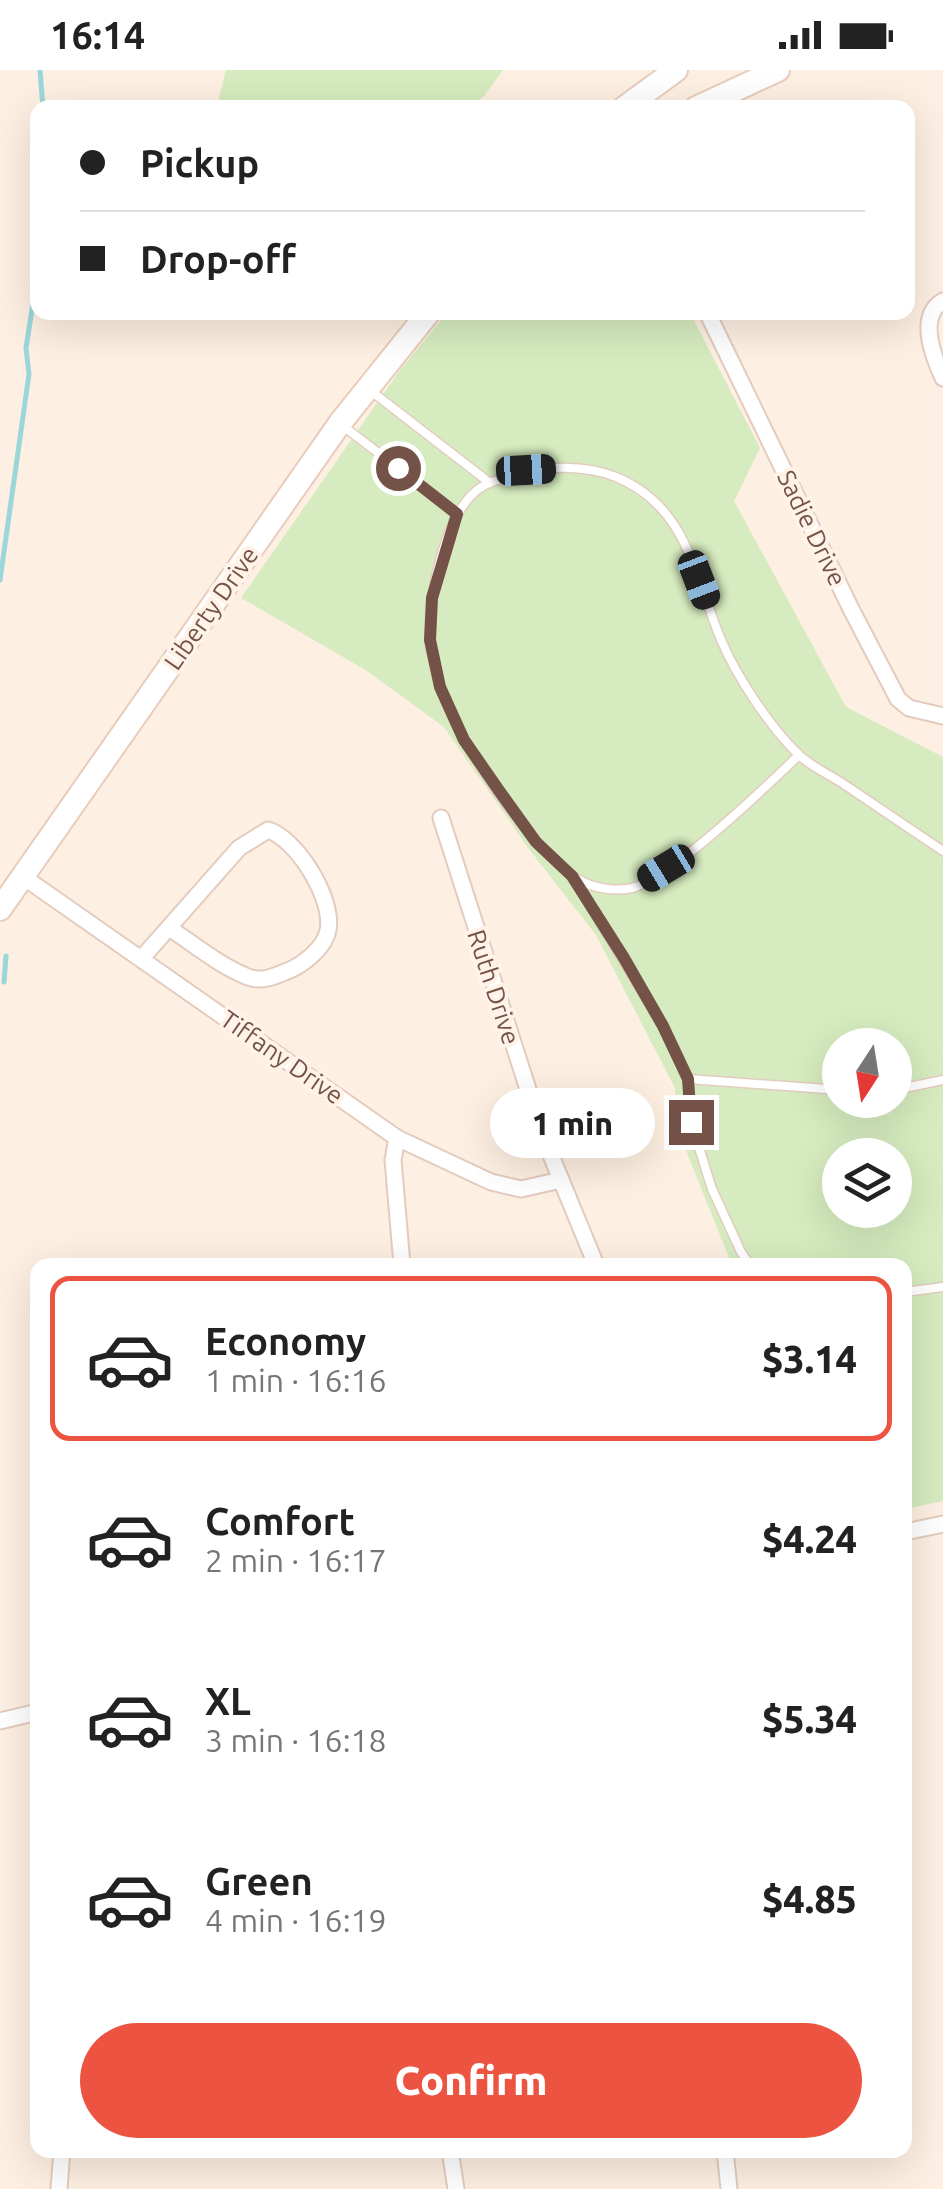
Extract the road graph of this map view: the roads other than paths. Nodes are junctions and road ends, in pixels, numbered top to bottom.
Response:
1 (676, 70) edge
2 (778, 70) edge
3 (635, 100) edge
4 (713, 100) edge
5 (943, 301) edge
6 (423, 320) edge
7 (710, 320) edge
8 (943, 378) edge
9 (366, 387) junction
10 (340, 424) junction
11 (490, 483) junction
12 (457, 514) junction
13 (943, 716) edge
14 (799, 755) junction
15 (441, 818) dead end
16 (943, 851) edge
17 (22, 876) junction
18 (572, 876) junction
19 (0, 909) edge
20 (169, 928) junction
21 (141, 959) junction
22 (688, 1079) junction
23 (943, 1080) edge
24 (912, 1086) edge
25 (822, 1089) edge
26 (397, 1138) junction
27 (561, 1180) junction
28 (401, 1258) edge
29 (593, 1258) edge
30 (745, 1258) edge
31 (943, 1287) edge
32 (912, 1291) edge
33 (943, 1524) edge
34 (912, 1531) edge
35 (30, 1714) edge
36 (0, 1721) edge
37 (61, 2158) edge
38 (451, 2158) edge
39 (727, 2158) edge
40 (59, 2189) edge
41 (456, 2189) edge
42 (730, 2189) edge

1 - 3 main road
2 - 4 main road
5 - 8 street
6 - 9 main road, Liberty Drive
7 - 13 street, Sadie Drive
9 - 10 main road, Liberty Drive
9 - 11 lane
10 - 12 lane
10 - 17 main road, Liberty Drive
11 - 12 lane
11 - 14 lane
12 - 18 lane
14 - 16 lane
14 - 18 lane
15 - 27 street, Ruth Drive
17 - 19 main road, Liberty Drive
17 - 21 street, Tiffany Drive
18 - 22 lane
20 - 20 street
20 - 21 street
21 - 26 street, Tiffany Drive
22 - 25 lane
22 - 30 lane
23 - 24 lane
26 - 27 street, Tiffany Drive
26 - 28 street
27 - 29 street, Ruth Drive
31 - 32 lane
33 - 34 street
35 - 36 street
37 - 40 street
38 - 41 street
39 - 42 street

